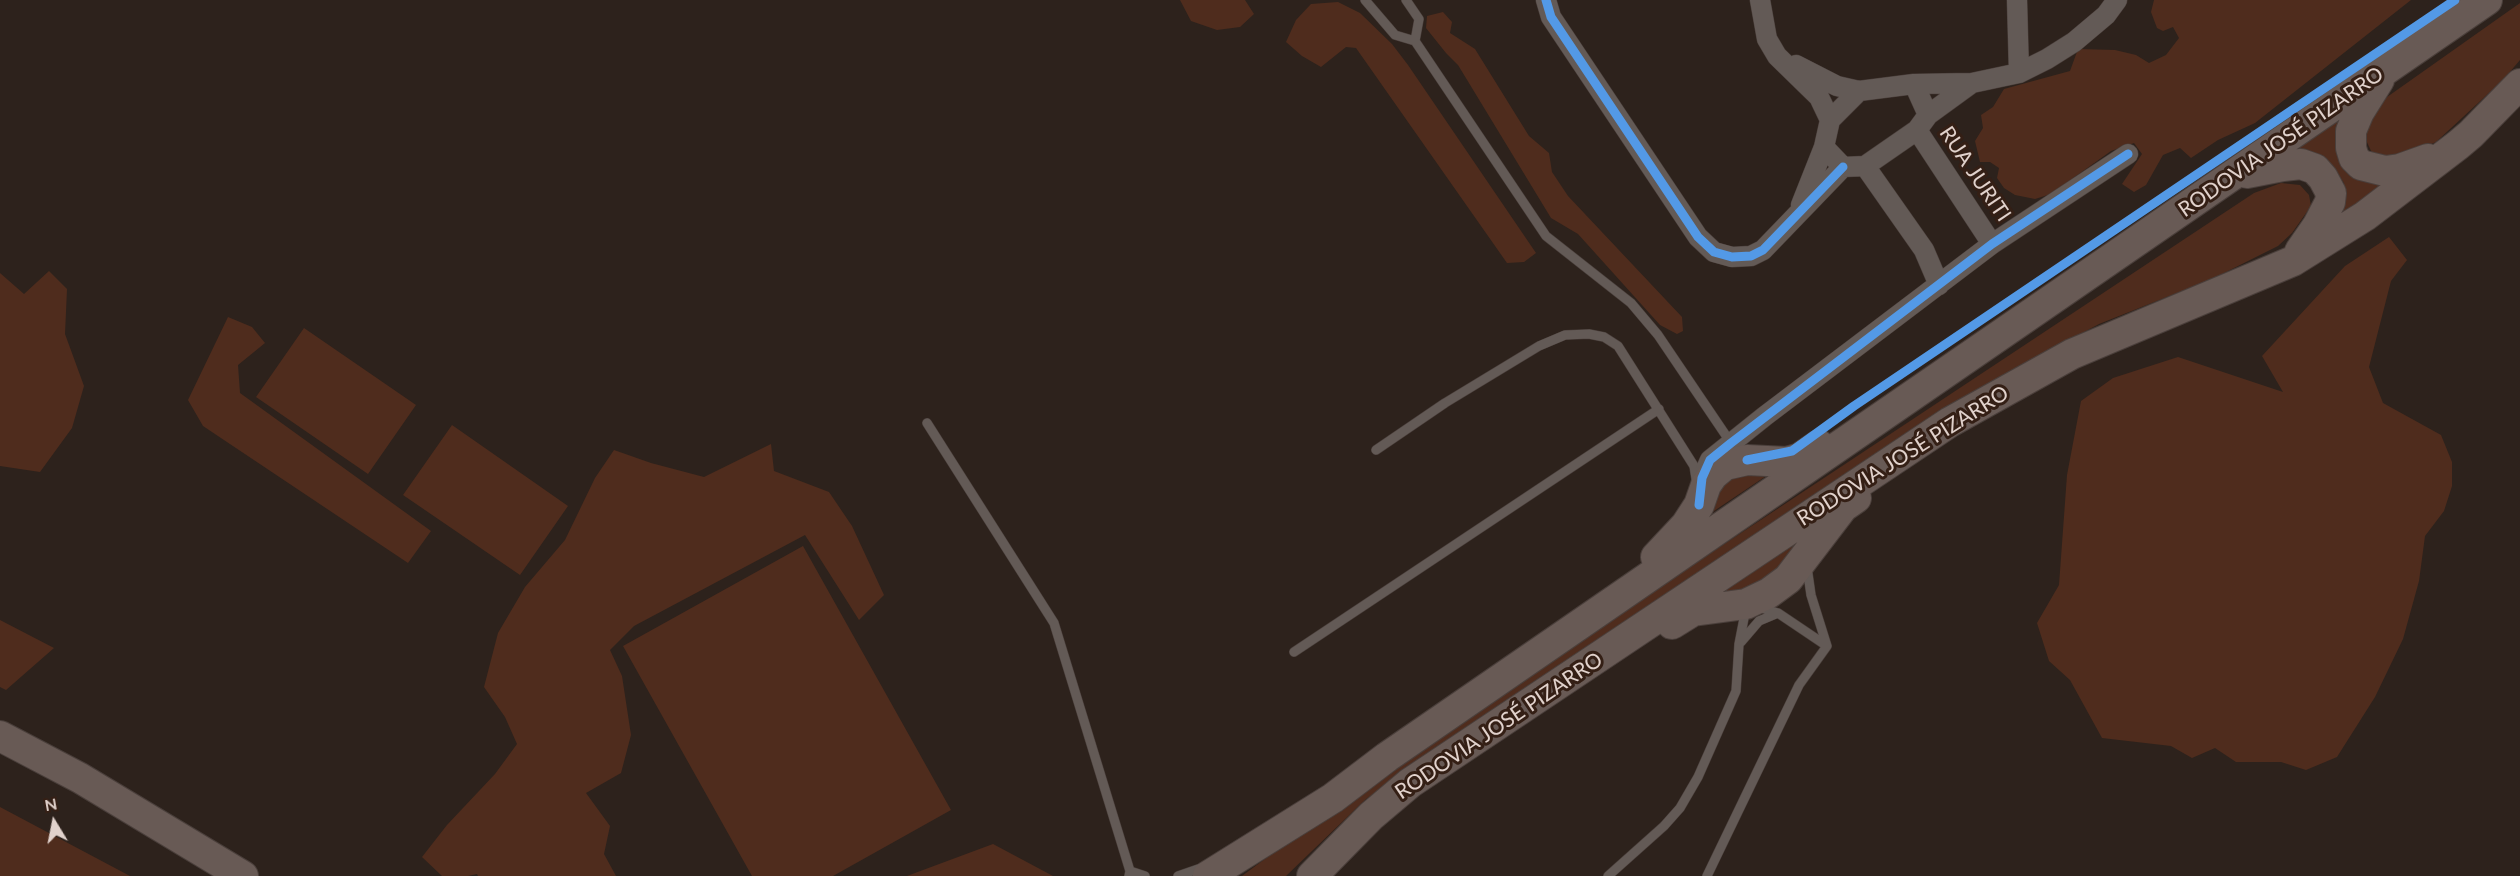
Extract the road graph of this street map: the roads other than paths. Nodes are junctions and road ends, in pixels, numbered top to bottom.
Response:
1 (1365, 0) edge
2 (1406, 0) edge
3 (1546, 0) edge
4 (1760, 0) edge
5 (2018, 0) edge
6 (2117, 0) edge
7 (2487, 0) edge
8 (1415, 41) junction
9 (1777, 56) junction
10 (2386, 70) junction
11 (2019, 73) junction
12 (1972, 83) junction
13 (1914, 84) junction
14 (2520, 84) edge
15 (1859, 91) junction
16 (1830, 120) junction
17 (1922, 122) junction
18 (1824, 147) junction
19 (2447, 152) junction
20 (2128, 154) dead end
21 (1865, 166) junction
22 (1843, 167) junction
23 (2232, 177) junction
24 (1796, 216) junction
25 (1992, 244) junction
26 (2293, 261) junction
27 (1939, 285) junction
28 (1927, 386) junction
29 (1659, 409) junction
30 (1950, 422) junction
31 (927, 423) dead end
32 (1376, 450) dead end
33 (1739, 451) junction
34 (1702, 464) junction
35 (1699, 505) junction
36 (1805, 559) junction
37 (1746, 604) junction
38 (1778, 613) junction
39 (1593, 616) junction
40 (1739, 644) junction
41 (1827, 646) junction
42 (1294, 652) dead end
43 (1589, 664) junction
44 (0, 736) edge
45 (1247, 852) junction
46 (240, 873) edge
47 (1129, 873) edge
48 (1213, 874) edge
49 (1145, 876) edge
50 (1178, 876) edge
51 (1312, 876) edge
52 (1608, 876) edge
53 (1707, 876) edge

1 - 8 lane
2 - 8 lane
3 - 24 street
4 - 9 street
5 - 11 street
6 - 11 street
7 - 10 main road, RODOVIA JOSÉ PIZARRO
8 - 33 lane
9 - 15 street
9 - 16 street
10 - 19 main road
10 - 23 main road, RODOVIA JOSÉ PIZARRO
11 - 12 street
12 - 13 street
12 - 17 street
13 - 15 street
13 - 17 street, RUA JURITI
14 - 19 main road, RODOVIA JOSÉ PIZARRO
15 - 16 street
16 - 18 street
17 - 21 street
17 - 25 street, RUA JURITI
18 - 22 street
18 - 24 street
19 - 26 main road, RODOVIA JOSÉ PIZARRO
20 - 25 street
21 - 22 street
21 - 27 street
22 - 24 street
23 - 26 main road
23 - 28 main road, RODOVIA JOSÉ PIZARRO
25 - 27 street
26 - 30 main road, RODOVIA JOSÉ PIZARRO
27 - 33 street
28 - 33 main road
28 - 39 main road
29 - 32 lane
29 - 34 lane
29 - 42 lane
30 - 36 main road
30 - 43 main road, RODOVIA JOSÉ PIZARRO
31 - 47 lane
33 - 34 street
33 - 35 main road
34 - 35 street
35 - 39 main road
36 - 37 main road
36 - 41 lane
37 - 38 lane
37 - 40 lane
37 - 43 main road
38 - 40 lane
38 - 41 lane
39 - 45 main road, RODOVIA JOSÉ PIZARRO
40 - 52 lane
41 - 53 lane
43 - 51 main road, RODOVIA JOSÉ PIZARRO
44 - 46 main road
45 - 48 main road, RODOVIA JOSÉ PIZARRO
45 - 50 lane
47 - 49 lane

